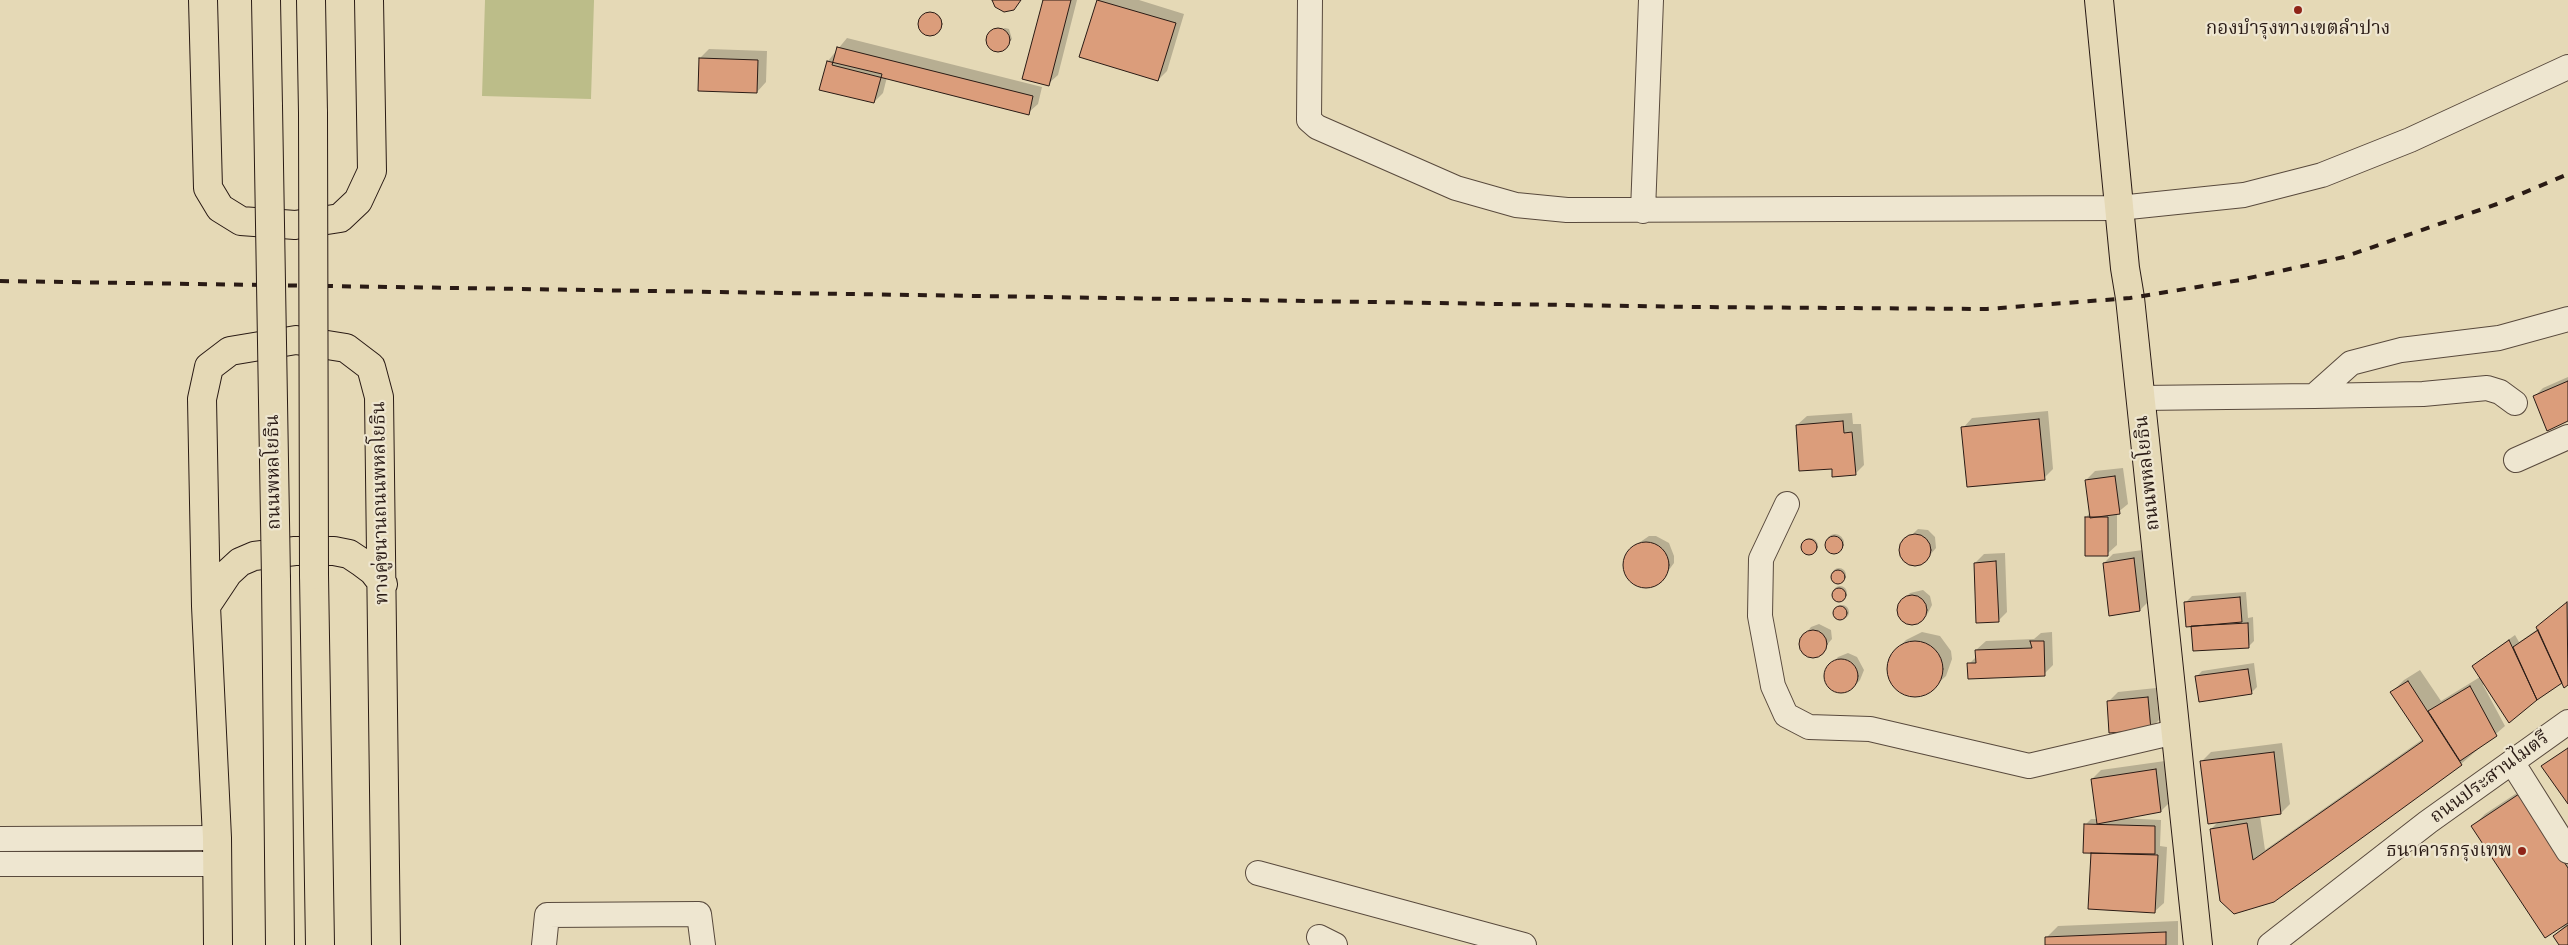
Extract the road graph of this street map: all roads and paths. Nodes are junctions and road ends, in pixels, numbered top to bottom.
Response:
1 (203, 0) edge
2 (266, 0) edge
3 (311, 0) edge
4 (370, 0) edge
5 (1310, 0) edge
6 (1651, 0) edge
7 (2099, 0) edge
8 (2568, 67) edge
9 (2120, 208) junction
10 (1643, 211) junction
11 (2568, 319) edge
12 (2314, 396) junction
13 (2140, 398) junction
14 (2515, 403) dead end
15 (2568, 437) edge
16 (2516, 460) dead end
17 (1787, 504) dead end
18 (383, 584) junction
19 (206, 606) junction
20 (2568, 722) edge
21 (2175, 732) junction
22 (2512, 762) junction
23 (0, 839) edge
24 (217, 851) junction
25 (2568, 851) edge
26 (0, 864) edge
27 (1258, 873) dead end
28 (218, 945) edge
29 (280, 945) edge
30 (320, 945) edge
31 (386, 945) edge
32 (544, 945) edge
33 (703, 945) edge
34 (1524, 945) edge
35 (2198, 945) edge
36 (2270, 945) edge

1 - 4 main road
2 - 29 main road, ถนนพหลโยธิน, bridge
3 - 30 main road, ถนนพหลโยธิน, bridge
5 - 10 street
6 - 10 street
7 - 9 main road, ถนนพหลโยธิน
8 - 9 street
9 - 10 street
9 - 13 main road, ถนนพหลโยธิน
11 - 12 street
12 - 13 street
12 - 14 street
13 - 21 main road, ถนนพหลโยธิน
15 - 16 street
17 - 21 street
18 - 19 main road
18 - 19 main road, ทางคู่ขนานถนนพหลโยธิน
18 - 31 main road, ทางคู่ขนานถนนพหลโยธิน
19 - 24 main road, ทางคู่ขนานถนนพหลโยธิน
20 - 22 street, ถนนประสานไมตรี
21 - 35 main road, ถนนพหลโยธิน
22 - 25 street
22 - 36 street, ถนนประสานไมตรี
23 - 24 street
24 - 26 street
24 - 28 main road, ทางคู่ขนานถนนพหลโยธิน
27 - 34 street
32 - 33 street

